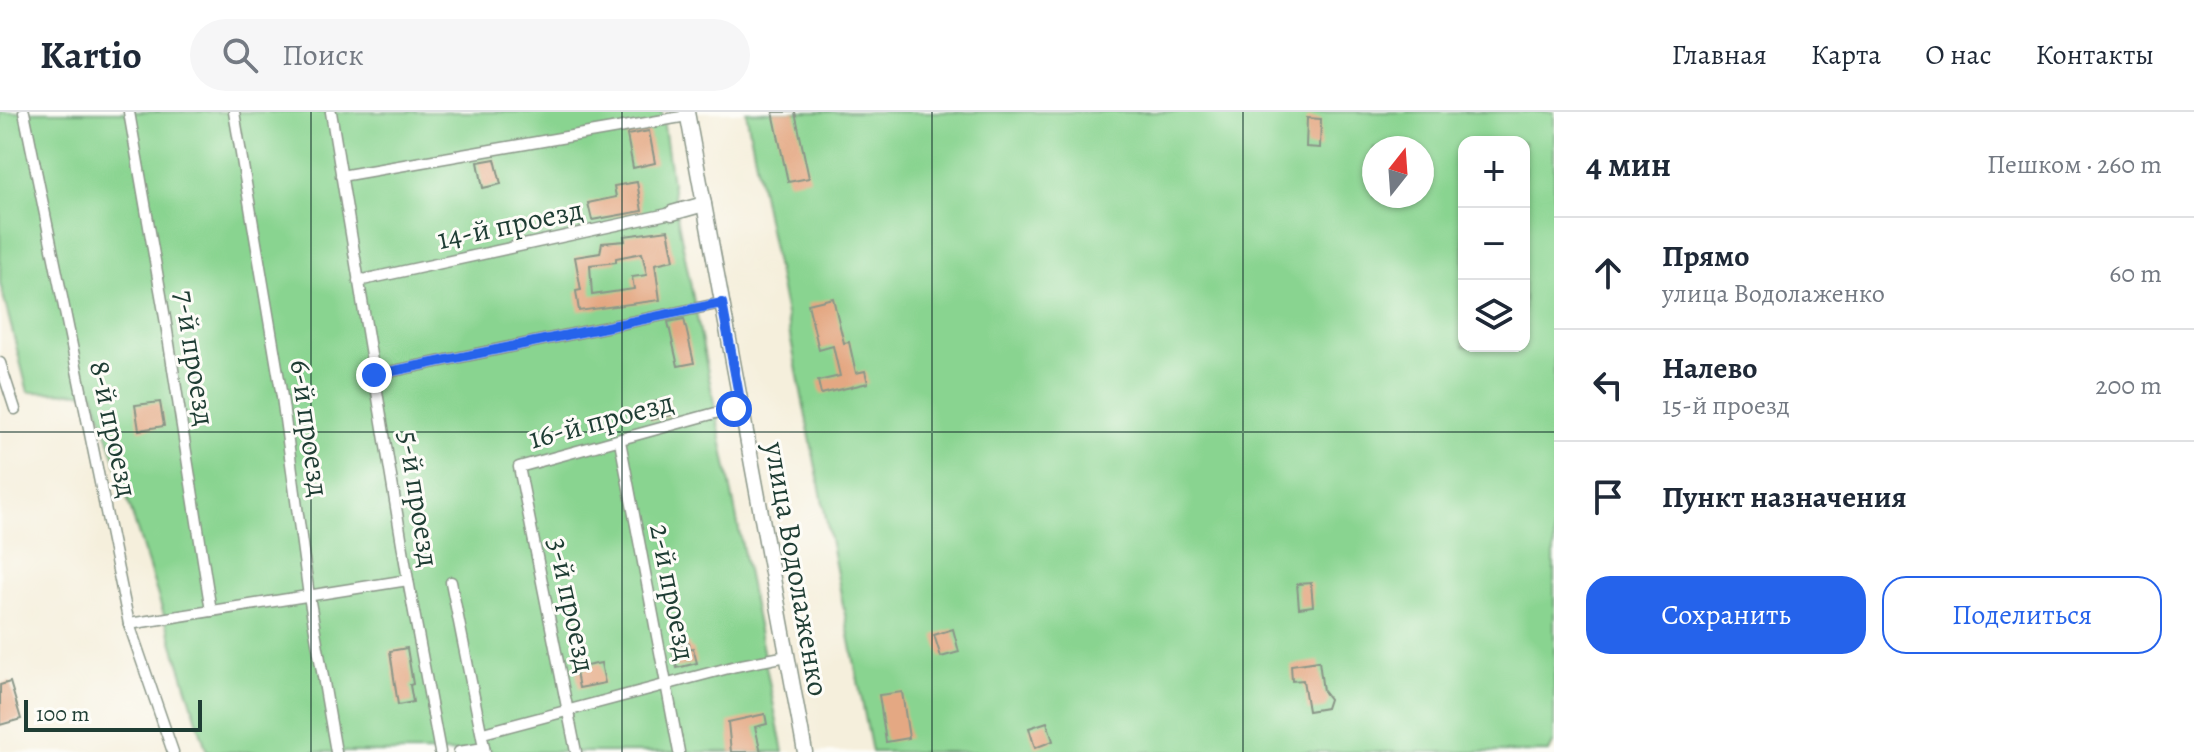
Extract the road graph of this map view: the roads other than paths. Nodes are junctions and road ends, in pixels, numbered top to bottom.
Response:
1 (24, 112) edge
2 (129, 112) edge
3 (234, 112) edge
4 (331, 112) edge
5 (687, 114) edge
6 (341, 176) junction
7 (704, 204) junction
8 (672, 213) joint
9 (358, 281) junction
10 (722, 303) junction
11 (0, 363) edge
12 (374, 375) junction
13 (741, 406) junction
14 (15, 409) dead end
15 (620, 441) junction
16 (519, 467) joint
17 (408, 580) junction
18 (451, 582) dead end
19 (309, 596) junction
20 (211, 611) junction
21 (129, 624) junction
22 (787, 656) junction
23 (667, 684) junction
24 (569, 710) junction
25 (483, 733) junction
26 (484, 750) edge
27 (173, 752) edge
28 (336, 752) edge
29 (440, 752) edge
30 (459, 752) edge
31 (576, 752) edge
32 (679, 752) edge
33 (805, 752) edge

1 - 21 street, 8-й проезд
2 - 20 street, 7-й проезд
3 - 19 street, 6-й проезд
4 - 6 street, 5-й проезд
5 - 6 street
5 - 7 main road, улица Водолаженко
6 - 9 street, 5-й проезд
7 - 8 main road
7 - 10 main road, улица Водолаженко
8 - 9 street, 14-й проезд
9 - 12 street, 5-й проезд
10 - 12 street
10 - 13 main road, улица Водолаженко
11 - 14 street
12 - 17 street, 5-й проезд
13 - 15 street, 16-й проезд
13 - 22 main road, улица Водолаженко
15 - 16 street, 16-й проезд
15 - 23 street, 2-й проезд
16 - 24 street, 3-й проезд
17 - 19 street
17 - 29 street, 5-й проезд
18 - 25 street
19 - 20 street
19 - 28 street, 6-й проезд
20 - 21 street
21 - 27 street, 8-й проезд
22 - 23 street
22 - 33 main road, улица Водолаженко
23 - 24 street
23 - 32 street, 2-й проезд
24 - 25 street
24 - 31 street, 3-й проезд
25 - 26 street
26 - 30 street

